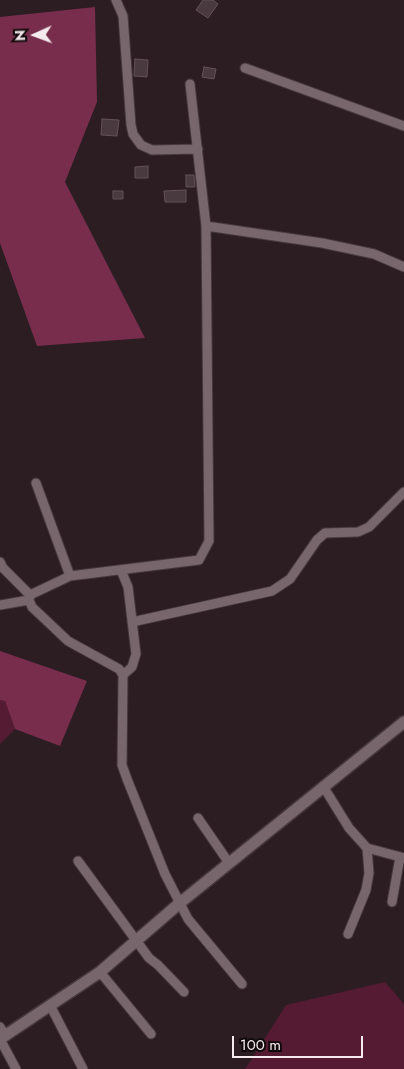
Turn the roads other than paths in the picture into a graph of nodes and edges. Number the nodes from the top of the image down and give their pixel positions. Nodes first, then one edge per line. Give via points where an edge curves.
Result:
1 (116, 0) edge
2 (245, 68) dead end
3 (190, 84) dead end
4 (404, 126) edge
5 (198, 149) junction
6 (206, 226) junction
7 (404, 267) edge
8 (36, 483) dead end
9 (404, 492) edge
10 (0, 562) edge
11 (121, 570) junction
12 (70, 576) junction
13 (29, 597) junction
14 (0, 605) edge
15 (132, 622) junction
16 (124, 675) junction
17 (404, 722) edge
18 (323, 786) junction
19 (198, 818) dead end
20 (367, 848) junction
21 (402, 857) edge
22 (78, 861) dead end
23 (229, 863) junction
24 (181, 902) junction
25 (392, 902) dead end
26 (348, 934) dead end
27 (136, 939) junction
28 (100, 972) junction
29 (242, 984) dead end
30 (184, 992) dead end
31 (51, 1007) junction
32 (151, 1034) dead end
33 (2, 1035) edge
34 (16, 1069) edge
35 (83, 1069) edge

1 - 5 street via 123,16 133,134 141,145 152,150
2 - 4 street
3 - 5 street
5 - 6 street
6 - 7 street via 322,243 374,254
6 - 11 street via 209,541 199,560
8 - 12 street
9 - 15 street via 369,527 358,532 325,534 317,540 290,578 272,591
10 - 13 street
11 - 12 street
11 - 15 street via 128,587
12 - 13 street
13 - 14 street
13 - 16 street via 32,607 68,641 119,669
15 - 16 street via 136,654 132,667
16 - 24 street via 122,765 165,874
17 - 18 street
18 - 20 street via 349,828
18 - 23 street
19 - 23 street
20 - 21 street
20 - 26 street via 369,872 366,890
21 - 25 street
22 - 27 street
23 - 24 street
24 - 27 street
24 - 29 street via 197,933
27 - 28 street
27 - 30 street via 149,958
28 - 31 street
28 - 32 street
31 - 33 street
31 - 35 street
33 - 34 street

